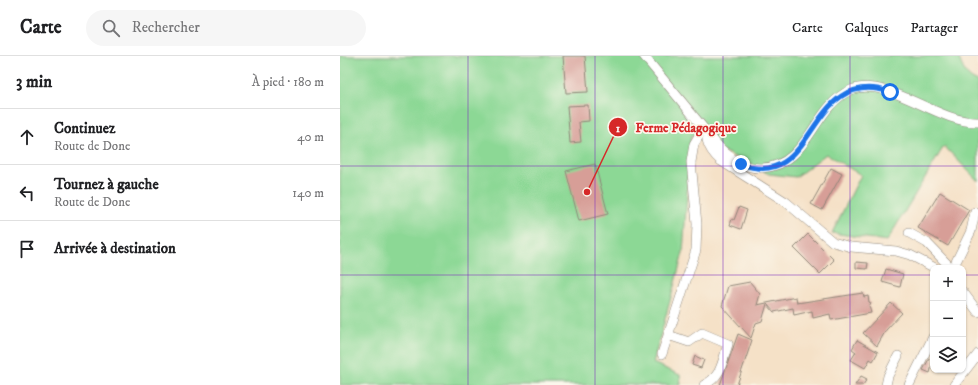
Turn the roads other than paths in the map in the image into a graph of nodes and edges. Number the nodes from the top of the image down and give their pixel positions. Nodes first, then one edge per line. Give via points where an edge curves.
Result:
1 (644, 56) edge
2 (978, 122) edge
3 (704, 129) junction
4 (709, 137) junction
5 (975, 212) dead end
6 (909, 233) dead end
7 (930, 265) edge
8 (949, 265) edge
9 (954, 265) edge
10 (966, 296) edge
11 (978, 312) edge
12 (668, 335) junction
13 (930, 343) edge
14 (662, 354) dead end
15 (978, 354) edge
16 (898, 356) dead end
17 (704, 385) edge
18 (886, 385) edge
19 (909, 385) edge
20 (954, 385) edge

1 - 3 street
2 - 4 street via 955,119 890,92 865,87 844,94 829,105 799,150 776,166 754,168 741,164 726,155
3 - 4 street
3 - 12 street via 694,144 691,162 697,224 696,250
4 - 7 street via 708,144 721,161 786,202 833,242 852,247 896,251
5 - 9 street via 971,231
6 - 8 street via 926,243
10 - 11 street
12 - 14 street
12 - 17 street via 688,342 702,333 728,344 718,374 714,380
13 - 19 street
15 - 20 street
16 - 18 street

